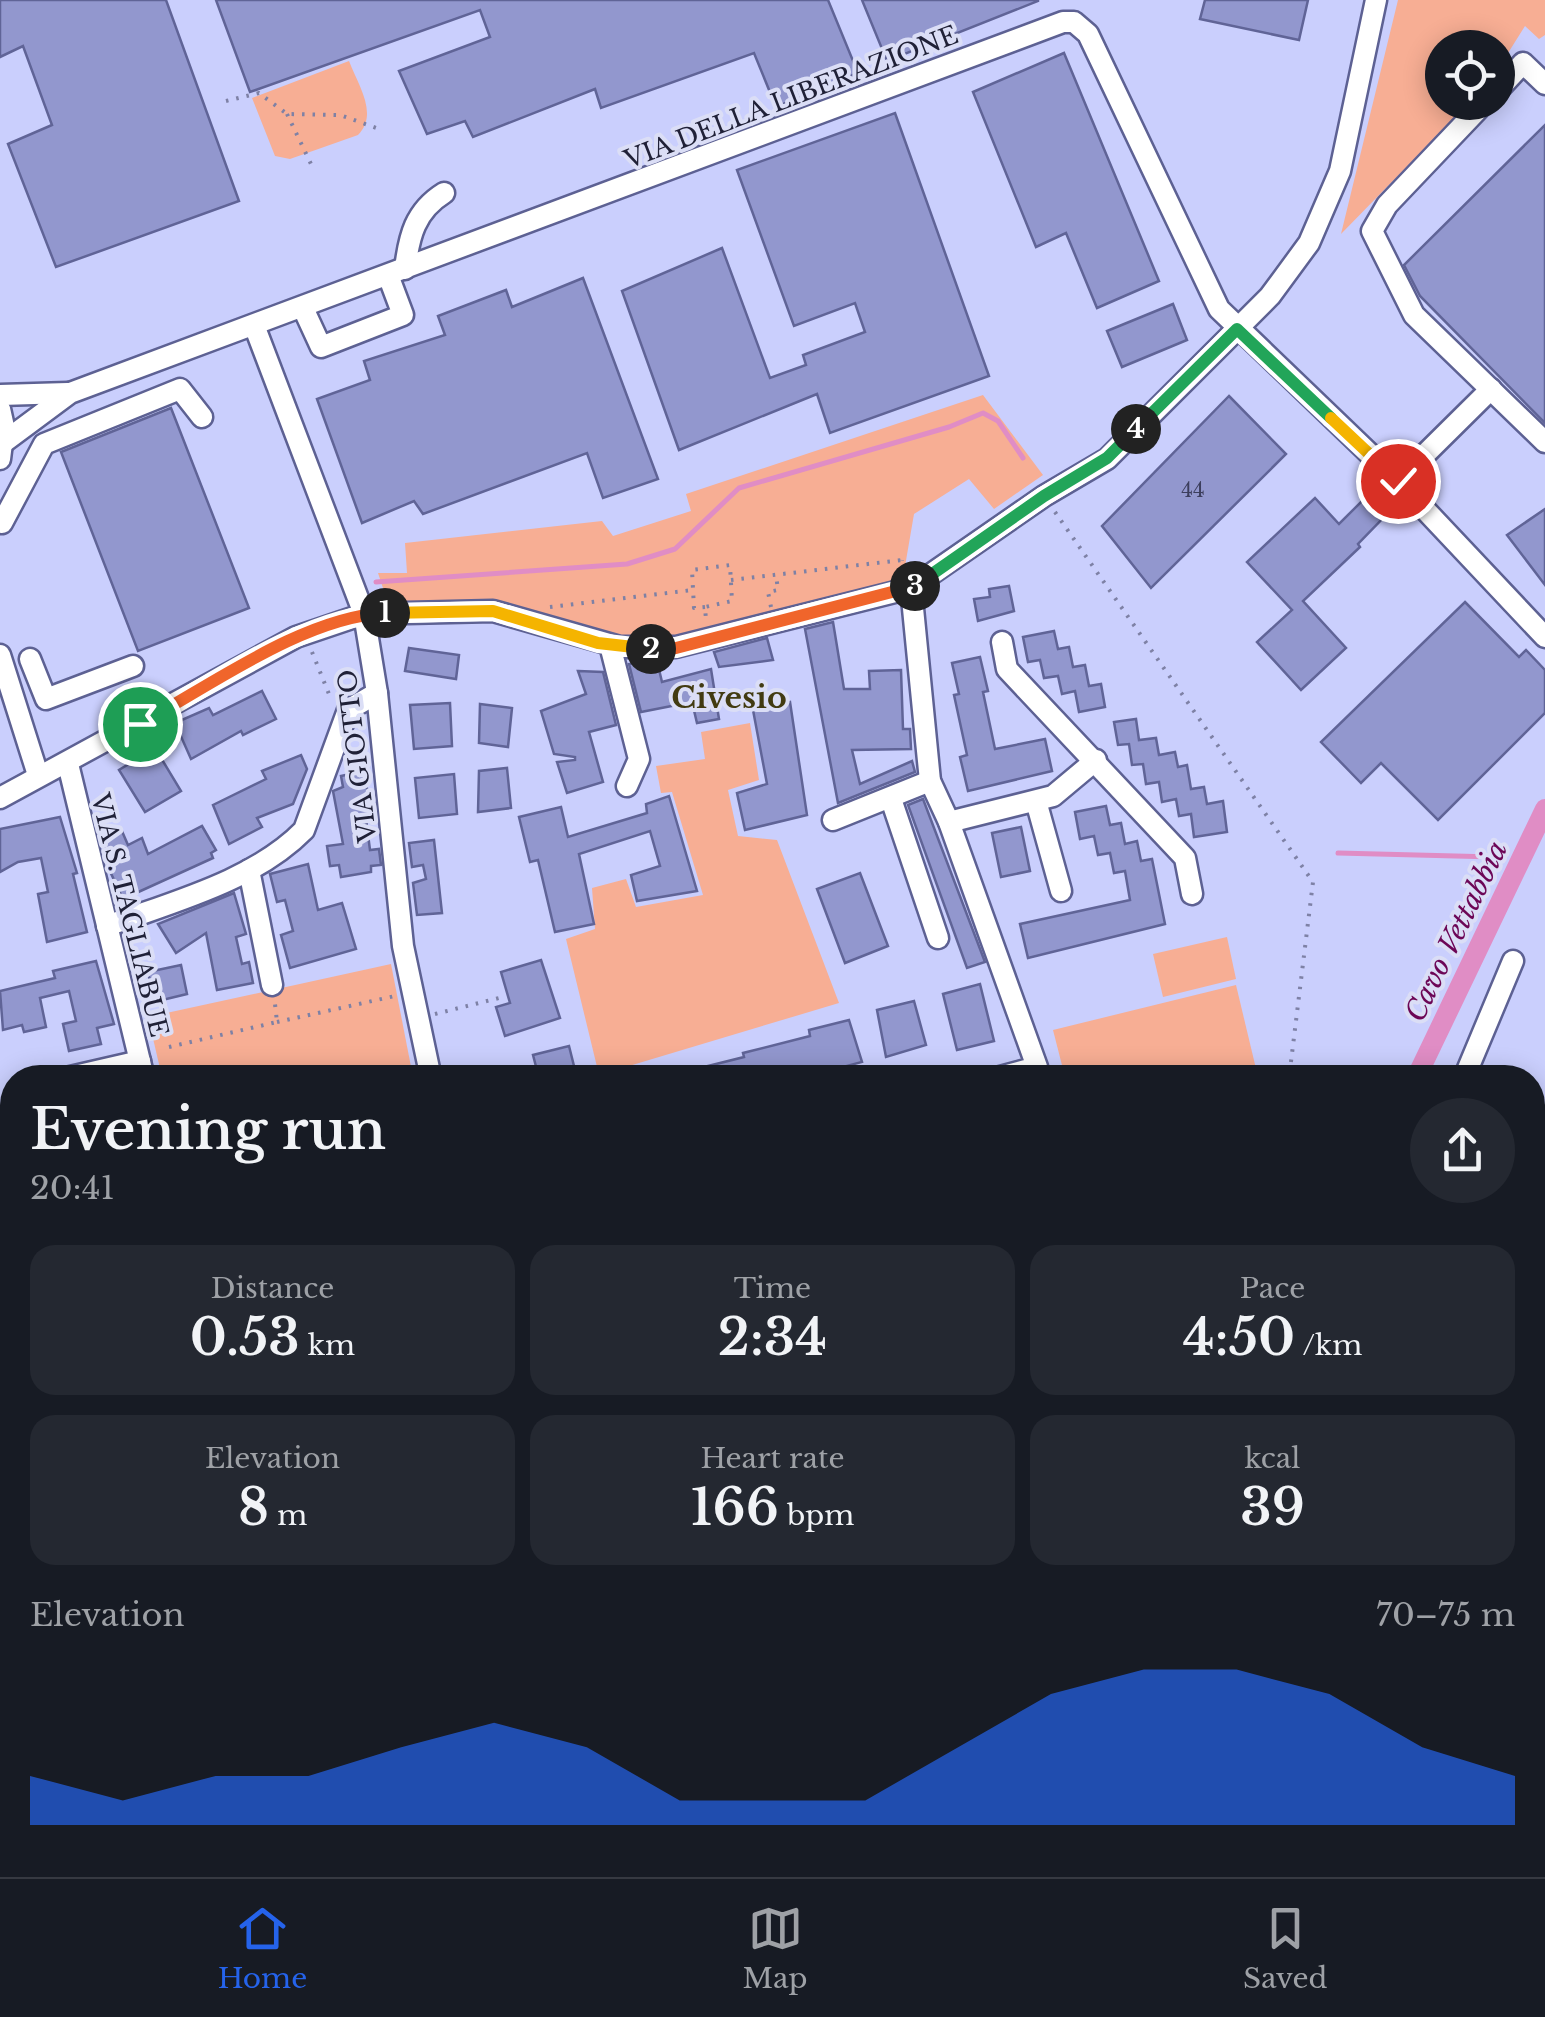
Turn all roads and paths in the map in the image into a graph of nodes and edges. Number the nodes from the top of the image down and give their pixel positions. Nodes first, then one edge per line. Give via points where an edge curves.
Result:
1 (1376, 0) edge
2 (1515, 72) edge
3 (1545, 84) edge
4 (226, 100) dead end
5 (287, 114) junction
6 (1469, 120) edge
7 (382, 130) dead end
8 (311, 164) dead end
9 (444, 193) dead end
10 (397, 272) junction
11 (302, 308) junction
12 (254, 326) junction
13 (1237, 329) junction
14 (1491, 390) junction
15 (70, 393) junction
16 (0, 395) edge
17 (0, 409) edge
18 (202, 416) dead end
19 (1545, 442) edge
20 (2, 451) edge
21 (1398, 481) junction
22 (1044, 496) junction
23 (2, 523) edge
24 (902, 560) junction
25 (776, 575) junction
26 (908, 578) junction
27 (731, 580) junction
28 (693, 590) junction
29 (705, 607) junction
30 (537, 609) dead end
31 (782, 610) dead end
32 (364, 614) junction
33 (305, 634) junction
34 (1545, 637) edge
35 (708, 640) junction
36 (1002, 642) dead end
37 (610, 645) junction
38 (0, 655) edge
39 (30, 659) dead end
40 (134, 666) dead end
41 (378, 693) junction
42 (342, 726) junction
43 (1096, 760) junction
44 (68, 764) junction
45 (38, 775) junction
46 (930, 781) junction
47 (627, 786) dead end
48 (0, 798) edge
49 (891, 799) junction
50 (1036, 801) junction
51 (833, 820) dead end
52 (949, 822) junction
53 (249, 870) junction
54 (1061, 890) dead end
55 (1192, 894) dead end
56 (107, 926) junction
57 (938, 938) dead end
58 (1513, 961) dead end
59 (272, 985) joint
60 (412, 993) junction
61 (503, 997) dead end
62 (417, 1020) junction
63 (278, 1022) junction
64 (169, 1047) dead end
65 (141, 1065) edge
66 (428, 1065) edge
67 (1036, 1065) edge
68 (1291, 1065) edge
69 (1469, 1065) edge

1 - 13 street via 1326,209 1270,296
2 - 3 street via 1523,63
4 - 5 path via 260,93
5 - 7 path via 340,114
5 - 8 path
6 - 14 street via 1387,206 1372,231 1414,315
9 - 10 street via 425,205
10 - 11 street, VIA DELLA LIBERAZIONE
10 - 11 street via 403,315 321,347
10 - 13 street, VIA DELLA LIBERAZIONE via 1074,22 1088,34 1219,309
11 - 12 street, VIA DELLA LIBERAZIONE
12 - 15 street, VIA DELLA LIBERAZIONE
12 - 32 street, VIA GIOTTO
13 - 21 street, VIA DELLA LIBERAZIONE
13 - 22 street via 1107,458
14 - 19 street
14 - 21 street
15 - 16 street, VIA DELLA LIBERAZIONE
15 - 20 street, VIA DELLA LIBERAZIONE
17 - 20 street
18 - 23 street via 180,389 44,444
21 - 34 street, VIA DELLA LIBERAZIONE
22 - 26 street
22 - 68 path via 1312,882
24 - 25 path
24 - 26 path
24 - 26 path
25 - 27 path
25 - 31 path via 778,590 768,592 772,611
26 - 35 street
26 - 46 street
27 - 28 path via 730,565 692,570
27 - 29 path via 732,601
28 - 29 path via 694,608
28 - 30 path
29 - 35 path
32 - 33 street
32 - 37 street via 493,611
32 - 41 street, VIA GIOTTO
33 - 42 path
33 - 44 street
35 - 37 street via 652,649
36 - 43 street via 1007,668
37 - 47 street via 639,759
38 - 45 street
39 - 40 street via 46,699
41 - 42 street via 348,710
41 - 60 street, VIA GIOTTO
42 - 53 street via 304,830
43 - 50 street via 1066,788
43 - 55 street via 1185,858
44 - 45 street
44 - 56 street, VIA S. TAGLIABUE
45 - 48 street
46 - 49 street
46 - 52 street
49 - 51 street
49 - 57 street
50 - 52 street
50 - 54 street
52 - 67 street
53 - 56 street
53 - 59 street
56 - 65 street, VIA S. TAGLIABUE
58 - 69 street
59 - 63 path
60 - 62 street, VIA GIOTTO
60 - 63 path
61 - 62 path
62 - 66 street, VIA GIOTTO
63 - 64 path

